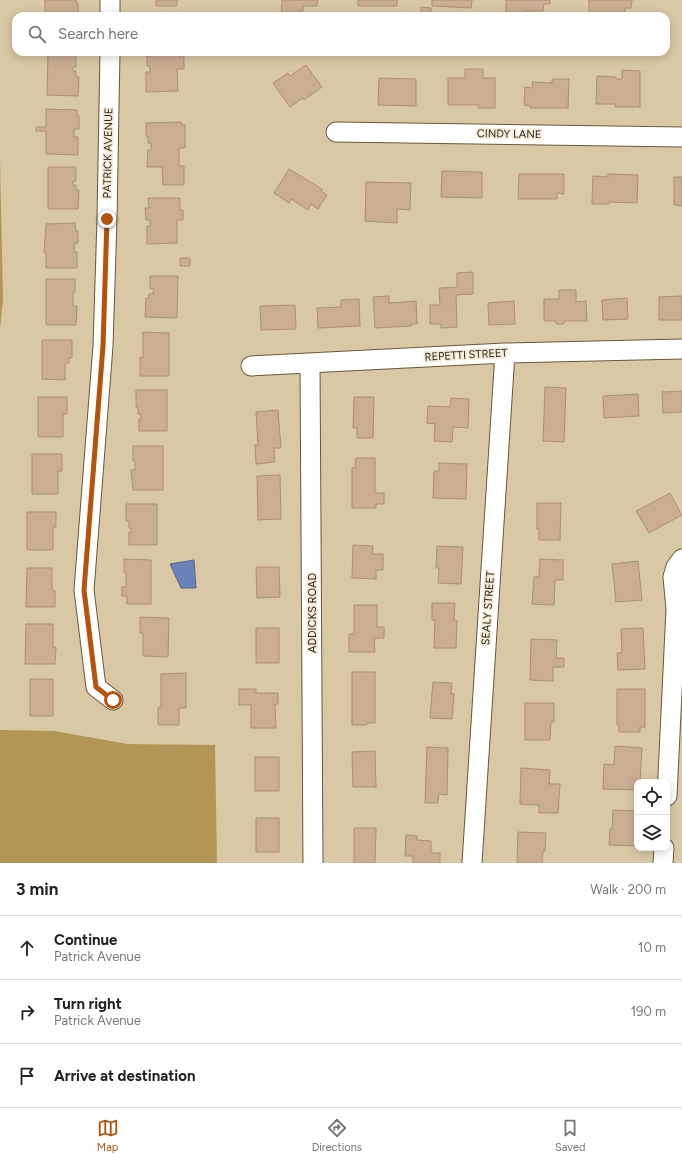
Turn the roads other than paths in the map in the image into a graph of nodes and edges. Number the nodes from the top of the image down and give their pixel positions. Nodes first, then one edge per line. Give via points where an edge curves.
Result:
1 (110, 0) edge
2 (110, 12) edge
3 (110, 56) edge
4 (336, 132) dead end
5 (682, 137) edge
6 (682, 349) edge
7 (505, 353) junction
8 (310, 363) junction
9 (251, 366) dead end
10 (682, 559) edge
11 (113, 700) dead end
12 (668, 779) edge
13 (664, 851) edge
14 (313, 863) edge
15 (472, 863) edge
16 (663, 863) edge

1 - 2 street
3 - 11 street, PATRICK AVENUE via 103,346 84,590 96,687
4 - 5 street, CINDY LANE
6 - 7 street, REPETTI STREET
7 - 8 street, REPETTI STREET
7 - 15 street, SEALY STREET
8 - 9 street, REPETTI STREET
8 - 14 street, ADDICKS ROAD
10 - 12 street via 673,577 676,609
13 - 16 street

